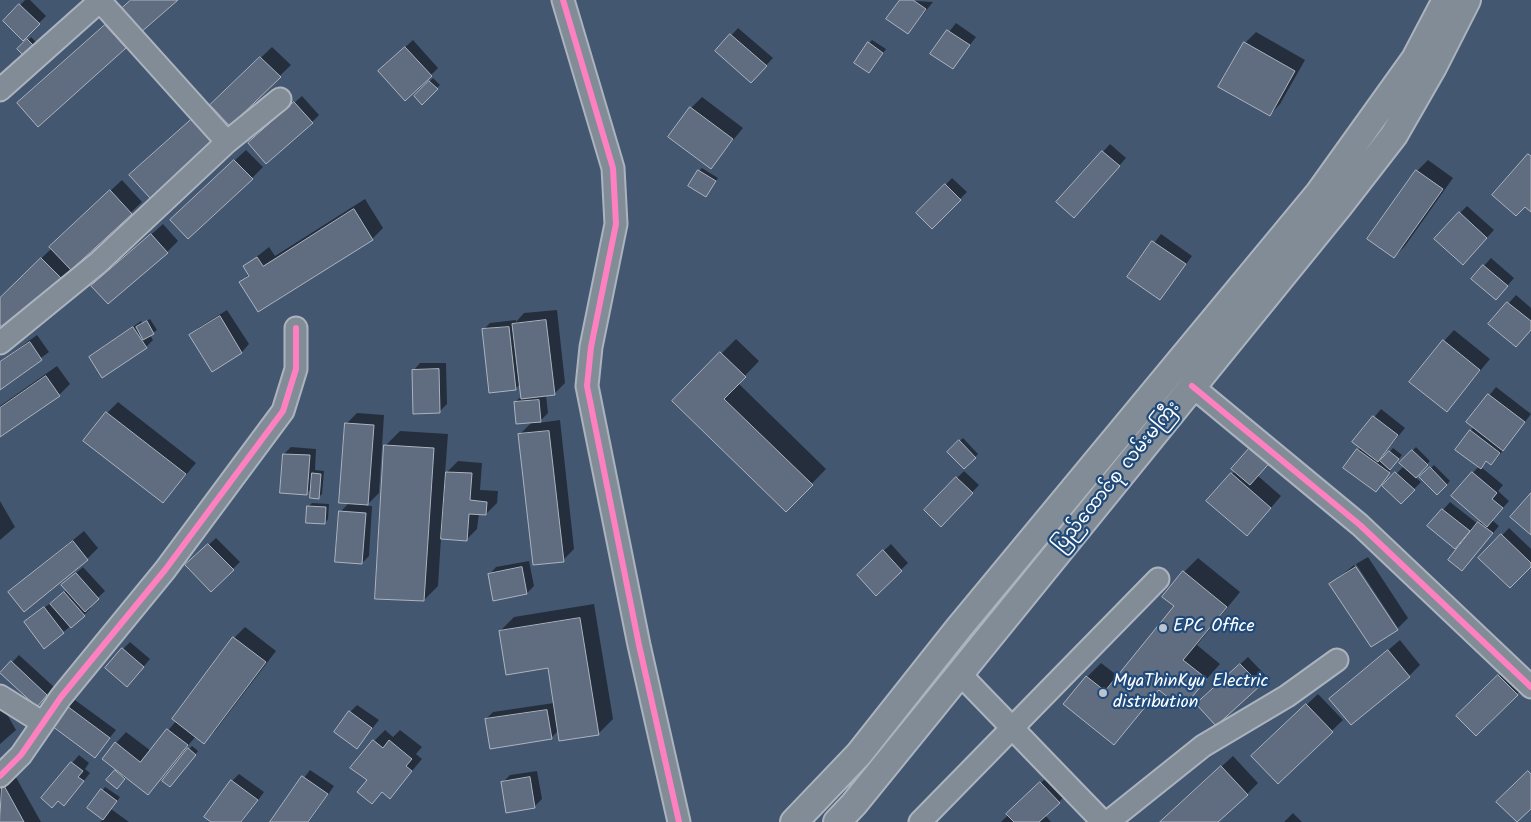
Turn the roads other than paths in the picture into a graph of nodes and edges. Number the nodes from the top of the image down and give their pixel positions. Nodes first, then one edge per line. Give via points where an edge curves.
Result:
1 (101, 0) edge
2 (563, 0) edge
3 (1446, 0) edge
4 (1466, 0) edge
5 (0, 90) edge
6 (280, 98) dead end
7 (227, 142) junction
8 (296, 328) dead end
9 (0, 343) edge
10 (1192, 386) junction
11 (1158, 579) dead end
12 (1337, 660) dead end
13 (960, 674) junction
14 (1531, 687) edge
15 (0, 696) edge
16 (43, 723) junction
17 (1013, 728) junction
18 (0, 776) edge
19 (1101, 821) edge
20 (679, 822) edge
21 (794, 822) edge
22 (837, 822) edge
23 (920, 822) edge

1 - 5 street
1 - 7 street
2 - 20 street via 613,168 616,224 591,346 588,386 639,646
3 - 21 main road via 1415,59 1319,193 958,629 859,754
4 - 10 main road, ပြည်ထောင်စု လမ်းမကြီး via 1394,135
6 - 7 street
7 - 9 street via 98,263
8 - 16 street via 296,369 284,411 165,570
10 - 13 main road, ပြည်ထောင်စု လမ်းမကြီး
10 - 14 street via 1360,525
11 - 17 street
12 - 19 street via 1287,696 1203,746
13 - 17 street
13 - 22 main road, ပြည်ထောင်စု လမ်းမကြီး
15 - 16 street
16 - 18 street via 21,755
17 - 19 street
17 - 23 street

